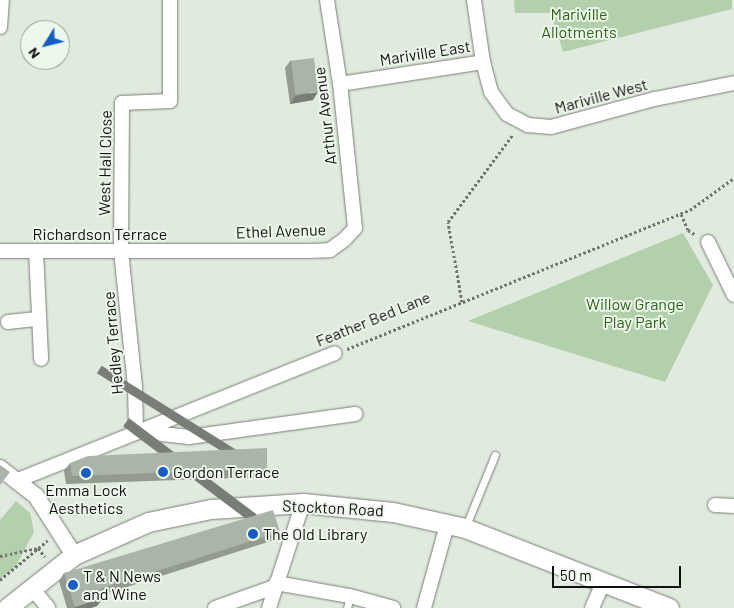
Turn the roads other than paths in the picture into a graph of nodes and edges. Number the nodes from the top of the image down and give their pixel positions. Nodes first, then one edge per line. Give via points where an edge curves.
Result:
1 (2, 0) edge
2 (170, 0) edge
3 (327, 0) edge
4 (474, 0) edge
5 (0, 28) edge
6 (483, 62) junction
7 (734, 83) edge
8 (340, 84) junction
9 (355, 228) joint
10 (708, 242) road end
11 (0, 251) edge
12 (36, 251) junction
13 (200, 251) joint
14 (121, 252) junction
15 (734, 295) edge
16 (38, 319) junction
17 (8, 322) dead end
18 (335, 353) road end
19 (41, 359) dead end
20 (355, 414) dead end
21 (138, 431) junction
22 (495, 455) dead end
23 (0, 468) edge
24 (18, 480) junction
25 (303, 503) junction
26 (715, 505) dead end
27 (734, 506) edge
28 (456, 526) junction
29 (74, 555) junction
30 (603, 582) junction
31 (275, 585) junction
32 (32, 588) junction
33 (349, 602) edge
34 (7, 608) edge
35 (48, 608) edge
36 (215, 608) edge
37 (269, 608) edge
38 (393, 608) edge
39 (424, 608) edge
40 (592, 608) edge
41 (669, 608) edge

1 - 5 street
2 - 14 street, West Hall Close via 170,101 122,103
3 - 8 street, Arthur Avenue
4 - 6 street, Mariville East
6 - 7 street, Mariville West via 491,92 508,114 522,122 551,127
6 - 8 street, Mariville East
8 - 9 street, Arthur Avenue
9 - 13 street, Ethel Avenue via 330,250
10 - 15 street
11 - 12 street, Richardson Terrace
12 - 14 street, Richardson Terrace
12 - 16 street
13 - 14 street, Richardson Terrace
14 - 21 street, Hedley Terrace
16 - 17 street
16 - 19 street
18 - 21 street, Feather Bed Lane
20 - 21 street via 189,437
21 - 24 street, Feather Bed Lane
22 - 28 lane
23 - 24 street
24 - 29 street via 36,496
25 - 28 main road, Stockton Road via 393,512
25 - 29 main road, Stockton Road via 211,509 148,522
25 - 31 street
26 - 27 street
28 - 30 main road, Stockton Road
28 - 39 street
29 - 32 main road, Stockton Road
30 - 40 street
30 - 41 main road, Stockton Road
31 - 33 street
31 - 36 street
31 - 37 street
32 - 34 main road, Stockton Road
32 - 35 street
33 - 38 street

